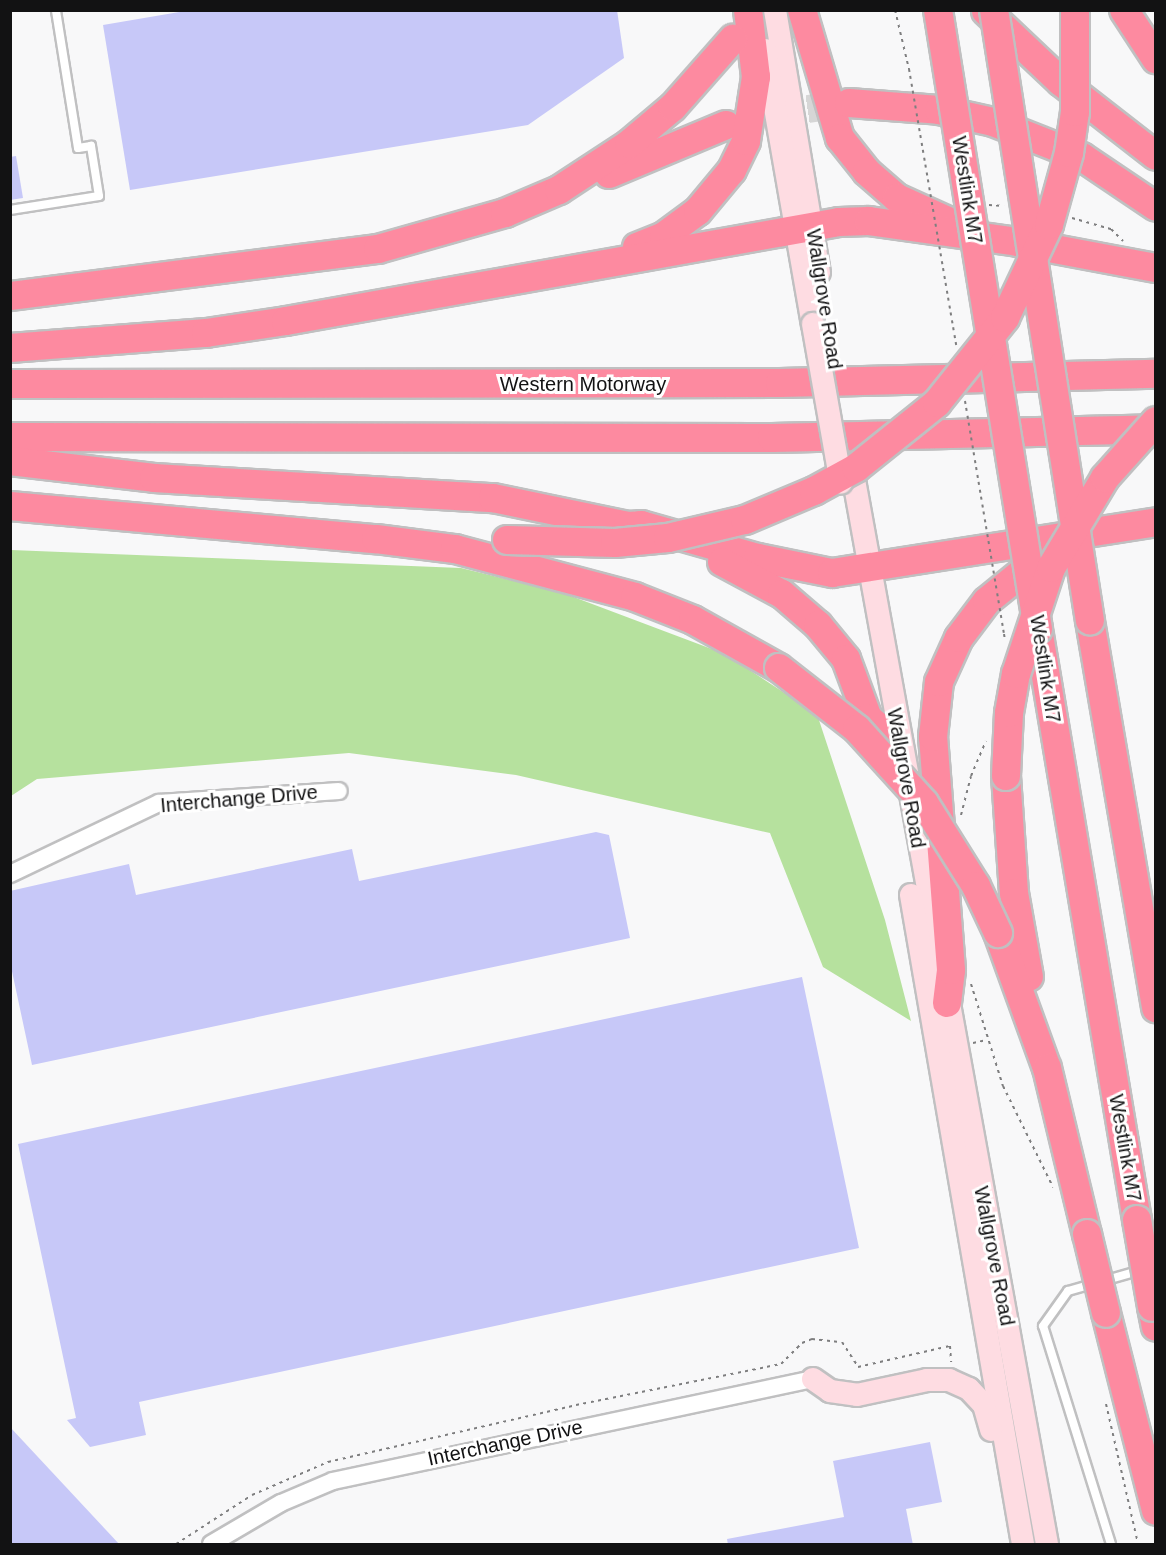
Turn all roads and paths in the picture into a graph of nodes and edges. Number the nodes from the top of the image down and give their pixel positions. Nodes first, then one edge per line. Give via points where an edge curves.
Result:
1 (56, 10) edge
2 (748, 10) edge
3 (758, 10) edge
4 (775, 10) edge
5 (802, 10) edge
6 (895, 10) edge
7 (938, 10) edge
8 (986, 10) edge
9 (994, 10) edge
10 (1076, 10) edge
11 (1124, 10) edge
12 (733, 39) dead end
13 (1155, 59) edge
14 (909, 69) dead end
15 (849, 103) tunnel mouth
16 (726, 125) dead end
17 (1155, 156) edge
18 (1155, 207) edge
19 (10, 210) edge
20 (804, 228) junction
21 (1012, 241) junction
22 (408, 243) junction
23 (621, 261) junction
24 (1155, 268) edge
25 (10, 296) edge
26 (10, 348) edge
27 (1155, 374) edge
28 (10, 384) edge
29 (1155, 421) edge
30 (1155, 429) edge
31 (10, 437) edge
32 (10, 461) edge
33 (10, 493) edge
34 (10, 506) edge
35 (1155, 522) edge
36 (628, 526) junction
37 (1093, 532) junction
38 (864, 570) junction
39 (883, 731) junction
40 (339, 791) dead end
41 (10, 874) edge
42 (947, 1003) junction
43 (1155, 1008) edge
44 (1047, 1068) junction
45 (1155, 1268) edge
46 (1154, 1317) edge
47 (952, 1367) dead end
48 (813, 1379) joint
49 (1155, 1511) edge
50 (176, 1545) edge
51 (211, 1545) edge
52 (1023, 1545) edge
53 (1047, 1545) edge
54 (1111, 1545) edge

1 - 19 lane via 78,148 91,146 99,196
2 - 23 highway via 756,77 754,103 746,141 732,170 686,221 664,236 633,248
3 - 20 main road, Wallgrove Road
4 - 20 main road, Wallgrove Road
5 - 21 highway via 840,138 867,172 897,198 947,222
6 - 14 path
7 - 46 highway, Westlink M7, bridge
8 - 17 highway via 1060,82
9 - 43 highway, bridge
10 - 33 highway, bridge via 1075,112 1069,153 1049,225 1005,318 938,403 856,468 804,496 745,520 643,541 586,544
11 - 13 highway
12 - 22 highway via 673,107 559,190 505,213
15 - 18 highway via 939,110 993,122 1082,157
16 - 22 highway via 657,151 493,226 419,246
20 - 21 highway via 869,221
20 - 23 highway
20 - 38 main road, Wallgrove Road, bridge
21 - 24 highway
22 - 25 highway
23 - 26 highway via 263,325
27 - 28 highway, Western Motorway via 769,384
29 - 44 highway, bridge via 1105,478 1051,568 1016,674 1009,713 1006,776 1014,894
30 - 31 highway via 760,438
32 - 36 highway via 154,478 469,495
34 - 44 highway, bridge via 376,538 475,553 634,597 693,620 779,668 857,729 917,795 952,844 998,933
35 - 37 highway
36 - 38 highway via 641,525 818,572
36 - 39 highway via 636,533 742,570 798,605 846,659 868,718
37 - 38 highway
37 - 42 highway via 1074,547 1025,570 998,590 959,638 939,682 933,737 951,970
38 - 39 main road, Wallgrove Road
38 - 42 main road, Wallgrove Road
39 - 52 main road, Wallgrove Road
40 - 41 street, Interchange Drive via 159,804
42 - 53 main road, Wallgrove Road
44 - 49 highway, bridge
45 - 54 lane via 1123,1273 1068,1291 1043,1326
47 - 50 path via 950,1346 858,1367 842,1342 813,1339 802,1343 781,1364 576,1404 328,1462 252,1495
48 - 51 street, Interchange Drive via 344,1478 281,1503
48 - 52 main road via 843,1395 938,1378 969,1389 984,1405

